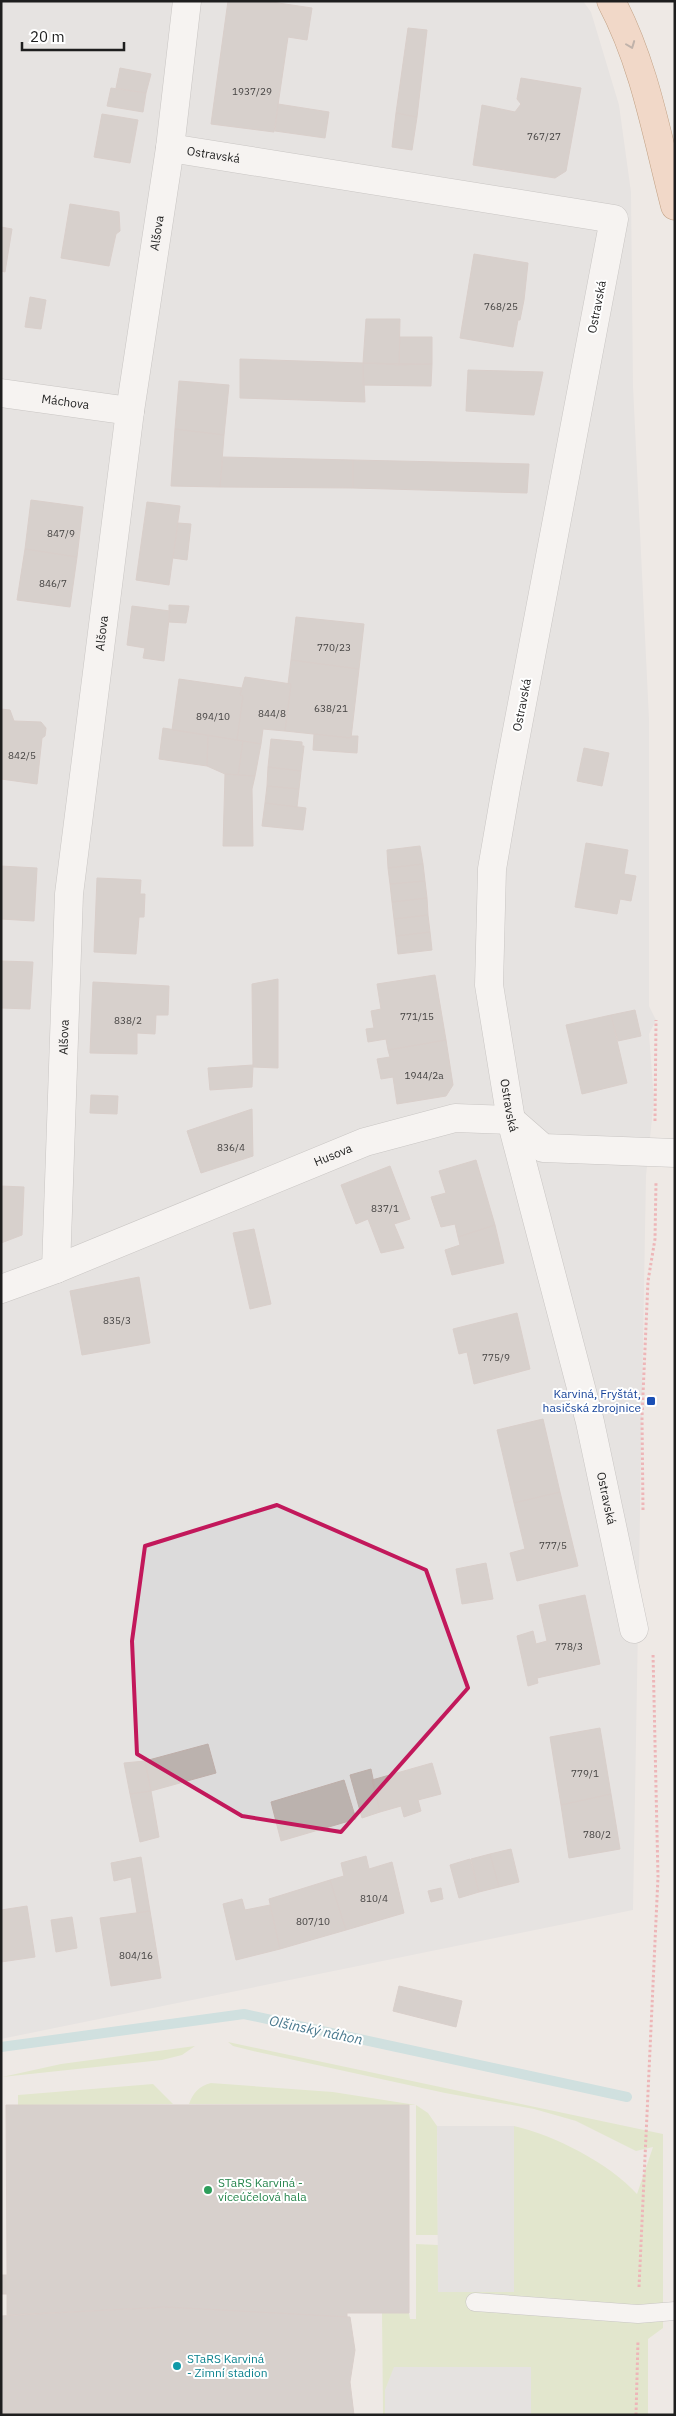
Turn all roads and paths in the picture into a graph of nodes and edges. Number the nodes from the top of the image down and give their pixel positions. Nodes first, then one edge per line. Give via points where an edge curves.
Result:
1 (187, 1) edge
2 (611, 1) edge
3 (170, 148) junction
4 (675, 206) edge
5 (1, 393) edge
6 (130, 411) junction
7 (656, 1020) dead end
8 (511, 1120) junction
9 (665, 1154) edge
10 (56, 1269) junction
11 (1, 1289) edge
12 (643, 1512) dead end
13 (634, 1629) dead end
14 (653, 1652) dead end
15 (475, 2302) dead end
16 (675, 2311) edge
17 (638, 2314) junction
18 (636, 2415) edge

1 - 3 street, Alšova
2 -> 4 main road via 639,68
3 - 6 street, Alšova
3 - 8 street, Ostravská via 614,220 492,870 489,985
5 - 6 street, Máchova
6 - 10 street, Alšova via 69,894
7 - 9 path
8 - 9 street via 543,1148
8 - 10 street, Husova via 455,1118 365,1142
8 - 13 street, Ostravská via 590,1422
9 - 12 path via 648,1281 642,1417
10 - 11 street, Husova
14 - 17 path via 658,1877
15 - 17 lane
16 - 17 lane
17 - 18 path

